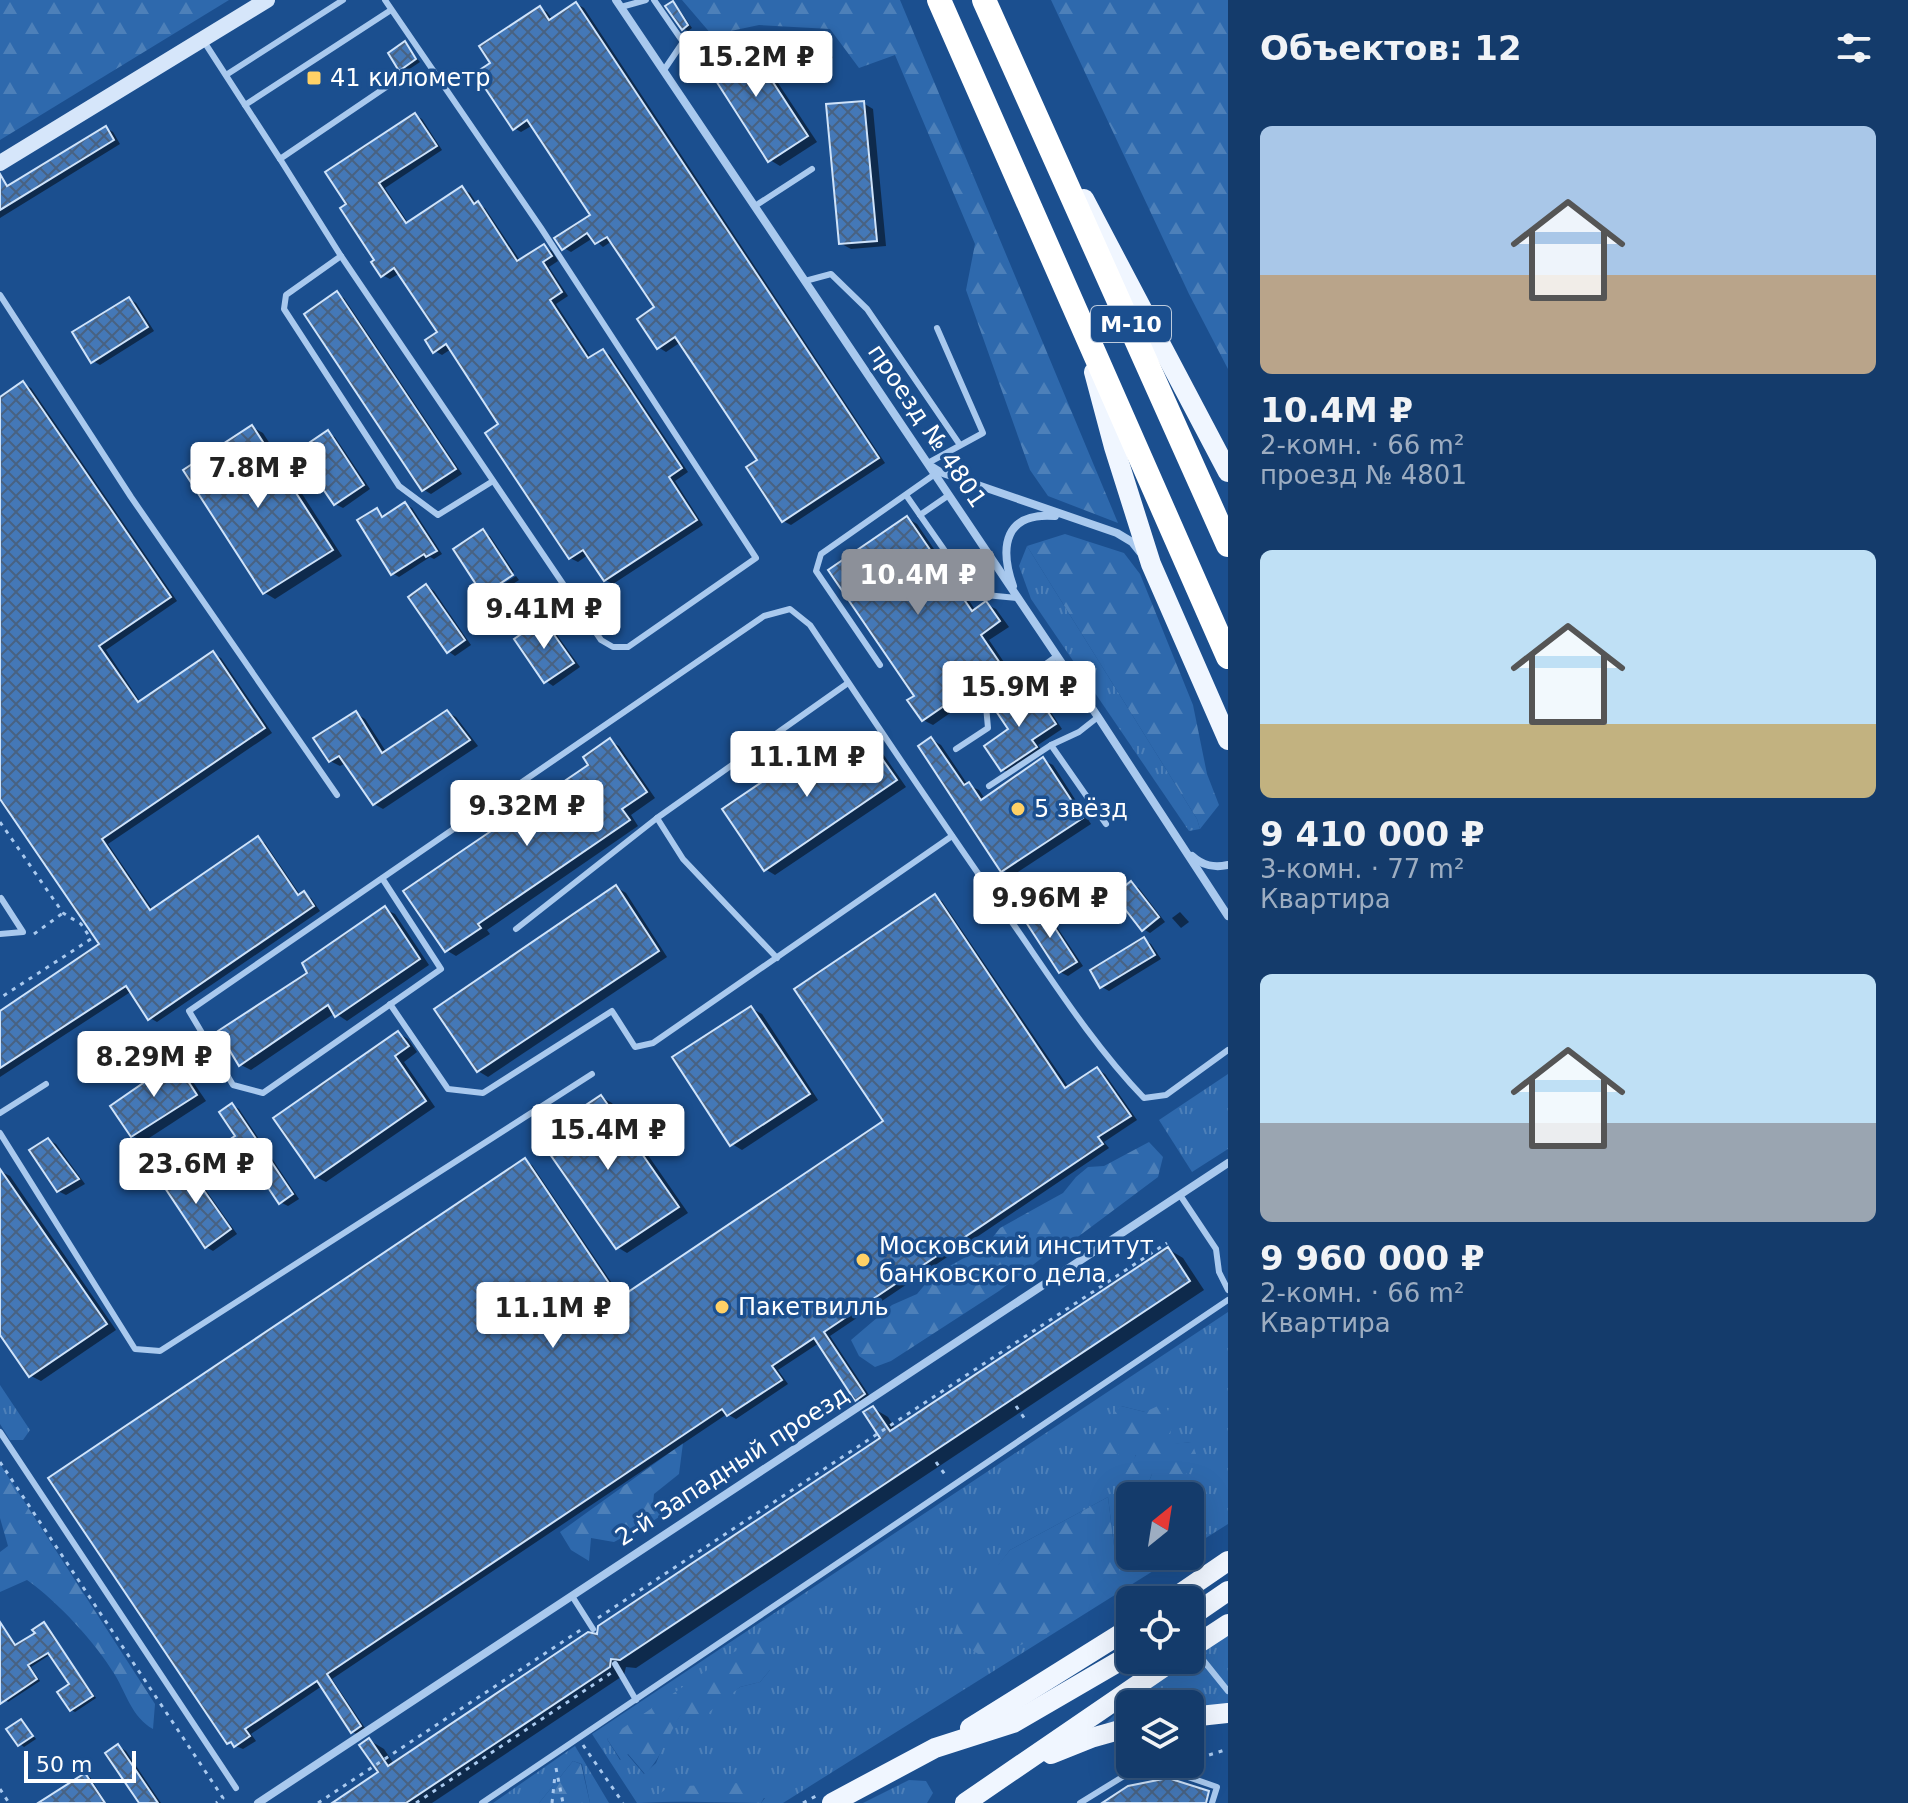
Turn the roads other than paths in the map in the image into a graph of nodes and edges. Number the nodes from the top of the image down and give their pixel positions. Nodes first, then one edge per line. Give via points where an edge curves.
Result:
1 (267, 0) edge
2 (343, 0) edge
3 (385, 0) edge
4 (646, 0) edge
5 (654, 0) edge
6 (939, 0) edge
7 (984, 0) edge
8 (619, 3) edge
9 (391, 10) junction
10 (202, 39) junction
11 (664, 70) junction
12 (226, 75) junction
13 (395, 81) dead end
14 (1032, 103) junction
15 (245, 105) junction
16 (280, 159) junction
17 (0, 163) edge
18 (812, 169) dead end
19 (755, 206) junction
20 (341, 256) junction
21 (805, 281) junction
22 (0, 295) edge
23 (1081, 325) junction
24 (937, 328) dead end
25 (960, 445) junction
26 (928, 463) junction
27 (1228, 472) edge
28 (935, 474) junction
29 (493, 481) junction
30 (906, 495) junction
31 (949, 495) junction
32 (920, 515) junction
33 (1067, 517) junction
34 (1228, 545) edge
35 (1151, 564) junction
36 (1017, 598) junction
37 (1057, 656) junction
38 (1228, 657) edge
39 (880, 665) dead end
40 (848, 683) junction
41 (1098, 717) junction
42 (1228, 740) edge
43 (1051, 745) junction
44 (956, 749) dead end
45 (989, 786) dead end
46 (337, 795) dead end
47 (657, 818) junction
48 (1106, 824) dead end
49 (952, 836) junction
50 (1182, 846) junction
51 (1228, 865) edge
52 (382, 878) junction
53 (1, 898) edge
54 (1228, 916) edge
55 (516, 929) dead end
56 (0, 934) edge
57 (777, 958) junction
58 (390, 1004) junction
59 (1228, 1050) edge
60 (592, 1074) dead end
61 (46, 1084) dead end
62 (0, 1113) edge
63 (0, 1133) edge
64 (1228, 1163) edge
65 (1180, 1195) junction
66 (1228, 1290) edge
67 (1228, 1300) edge
68 (0, 1432) edge
69 (1228, 1561) edge
70 (1191, 1586) edge
71 (1228, 1591) edge
72 (572, 1596) junction
73 (1204, 1607) edge
74 (1228, 1624) edge
75 (592, 1626) road end
76 (1116, 1637) edge
77 (1204, 1640) edge
78 (1116, 1663) edge
79 (1204, 1663) edge
80 (616, 1666) road end
81 (1154, 1674) edge
82 (1228, 1691) edge
83 (636, 1700) junction
84 (1228, 1713) edge
85 (1204, 1716) edge
86 (1116, 1731) edge
87 (935, 1748) junction
88 (1011, 1773) junction
89 (236, 1788) dead end
90 (258, 1803) edge
91 (482, 1803) edge
92 (832, 1803) edge
93 (965, 1803) edge
94 (1080, 1803) edge
95 (1212, 1803) edge

1 - 10 street
2 - 12 lane
3 - 9 lane
4 - 8 lane
5 - 11 lane via 683,42
6 - 23 highway, М-10
7 - 14 highway, М-10
8 - 11 street, проезд № 4801
9 - 15 lane
9 - 29 lane via 756,558 628,647 613,647 601,640
10 - 12 lane
10 - 17 street
11 - 19 street, проезд № 4801
12 - 15 lane
13 - 16 lane
14 - 27 main road
14 - 34 highway, М-10
15 - 16 lane
16 - 20 lane
18 - 19 lane
19 - 21 street, проезд № 4801
20 - 29 lane
20 - 29 lane via 286,295 284,309 399,486 438,515
21 - 25 lane via 831,274 867,309
21 - 26 street, проезд № 4801
22 - 46 lane via 131,497
23 - 35 main road, М-10
23 - 38 highway, М-10
24 - 25 lane via 983,433
25 - 26 lane
26 - 28 street, проезд № 4801
26 - 33 street via 940,472
28 - 30 lane
28 - 31 street, проезд № 4801
30 - 32 lane
30 - 39 lane via 821,554 816,571
31 - 32 lane
31 - 36 street, проезд № 4801
32 - 36 lane via 975,594
33 - 35 street via 1117,533
33 - 36 street via 1040,515 1014,527 1007,539 1005,565
35 - 42 main road, М-10
36 - 37 street, проезд № 4801
37 - 41 street, проезд № 4801
37 - 44 lane via 986,706 988,728
40 - 47 lane
40 - 49 lane
40 - 52 lane via 810,625 790,609 764,616
41 - 43 lane
41 - 50 street, проезд № 4801
43 - 45 lane
43 - 48 lane
47 - 55 lane
47 - 57 lane via 683,859
49 - 57 lane
49 - 59 lane via 1088,1031 1144,1098 1166,1095
50 - 51 street via 1206,865
50 - 54 street, проезд № 4801
52 - 58 lane via 441,969
52 - 58 lane via 189,1011 233,1085 263,1093
53 - 56 lane via 23,932
57 - 58 lane via 653,1043 635,1047 612,1011 483,1093 448,1089
60 - 63 lane via 160,1351 135,1349
61 - 62 lane
64 - 65 street, 2-й Западный проезд
65 - 66 lane via 1216,1249
65 - 72 street, 2-й Западный проезд
67 - 83 lane
68 - 89 lane
69 - 70 main road
71 - 73 main road
72 - 75 lane
72 - 90 street, 2-й Западный проезд
74 - 77 main road
76 - 87 main road
78 - 87 main road via 1013,1723
79 - 82 lane
80 - 83 lane
81 - 88 main road
83 - 91 lane
84 - 85 main road
86 - 88 main road
87 - 92 main road
88 - 93 main road
94 - 95 lane via 1124,1776 1165,1769 1217,1787

